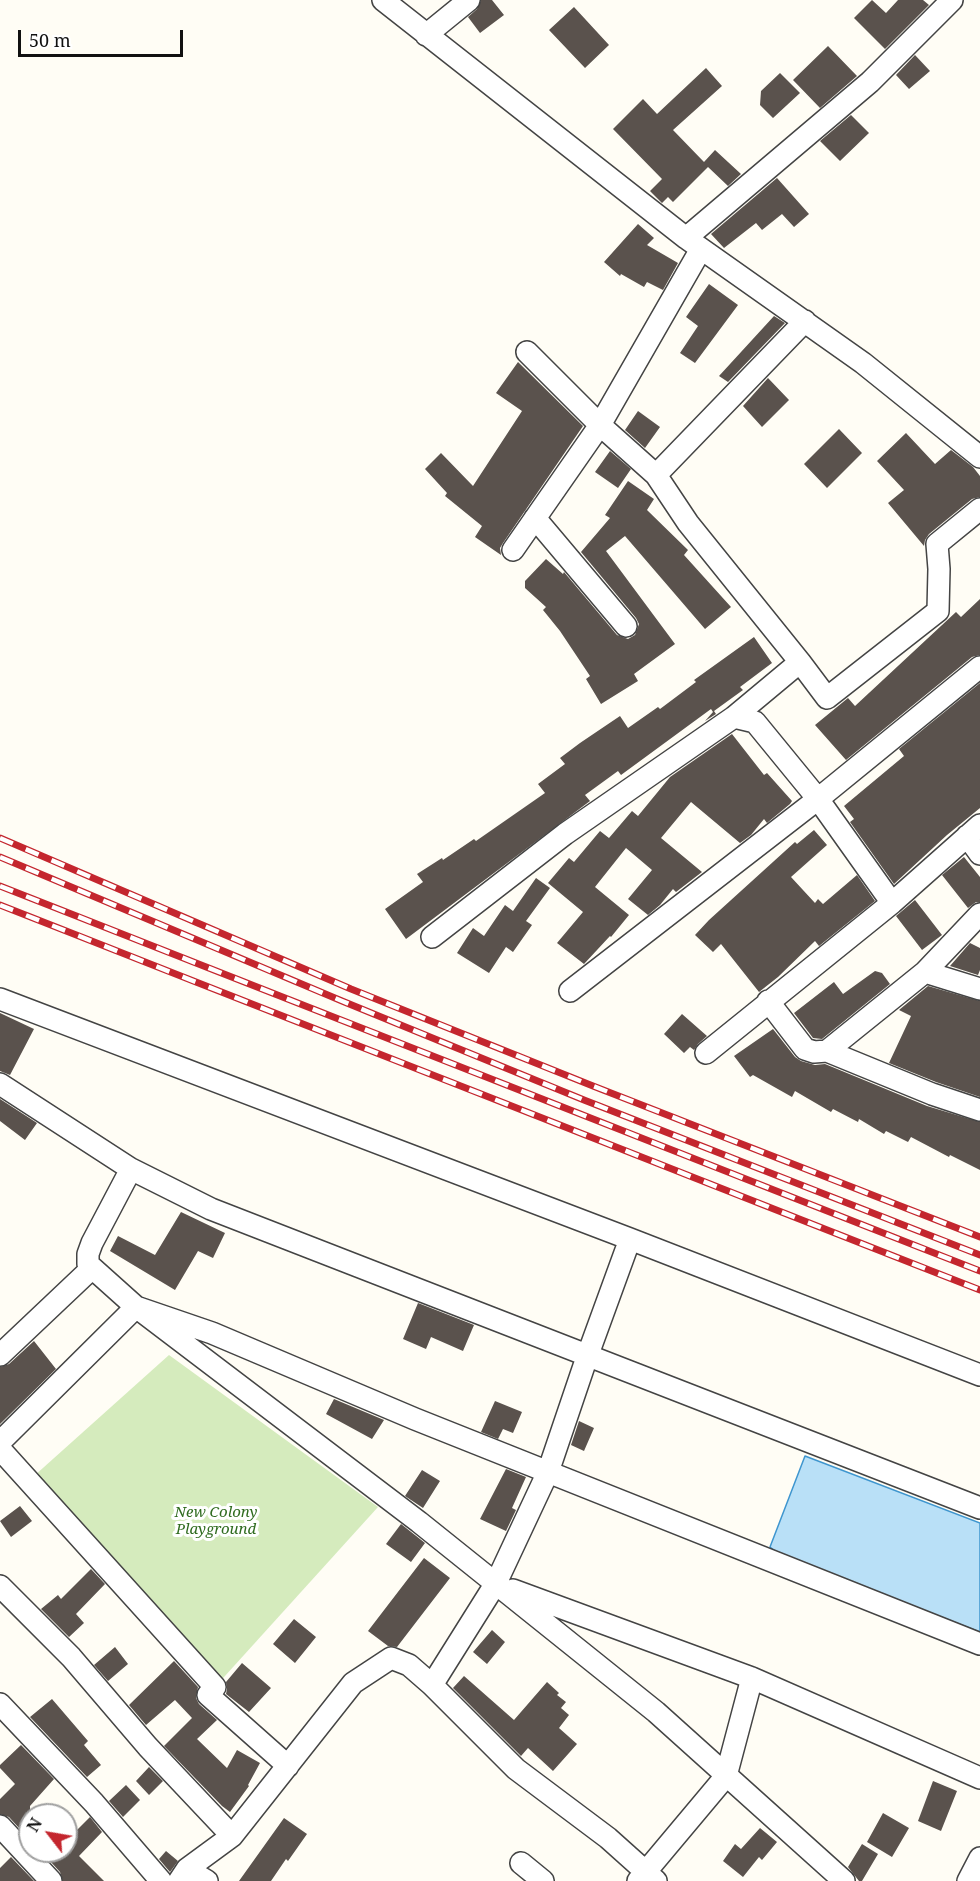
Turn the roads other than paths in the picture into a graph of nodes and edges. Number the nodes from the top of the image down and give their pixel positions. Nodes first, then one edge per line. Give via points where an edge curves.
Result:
1 (383, 0) edge
2 (469, 0) edge
3 (952, 0) edge
4 (426, 35) junction
5 (694, 243) junction
6 (805, 321) junction
7 (527, 352) dead end
8 (600, 425) junction
9 (980, 458) edge
10 (656, 475) junction
11 (980, 509) edge
12 (535, 518) junction
13 (513, 550) dead end
14 (626, 626) dead end
15 (800, 662) junction
16 (980, 667) edge
17 (734, 717) junction
18 (818, 799) junction
19 (973, 830) edge
20 (980, 854) edge
21 (892, 903) junction
22 (980, 914) edge
23 (432, 937) dead end
24 (925, 972) junction
25 (980, 988) edge
26 (570, 991) dead end
27 (768, 1001) junction
28 (0, 1003) edge
29 (827, 1051) junction
30 (706, 1053) dead end
31 (0, 1084) edge
32 (980, 1110) edge
33 (131, 1169) junction
34 (630, 1239) junction
35 (92, 1268) junction
36 (136, 1307) junction
37 (0, 1355) edge
38 (587, 1356) junction
39 (980, 1375) edge
40 (0, 1442) edge
41 (0, 1449) edge
42 (548, 1472) junction
43 (980, 1508) edge
44 (496, 1583) junction
45 (0, 1587) edge
46 (980, 1644) edge
47 (752, 1678) junction
48 (432, 1686) junction
49 (0, 1704) edge
50 (288, 1766) junction
51 (725, 1773) junction
52 (980, 1778) edge
53 (0, 1826) edge
54 (232, 1836) junction
55 (980, 1858) edge
56 (521, 1863) dead end
57 (183, 1875) edge
58 (647, 1878) edge
59 (51, 1881) edge
60 (161, 1881) edge
61 (207, 1881) edge
62 (543, 1881) edge
63 (844, 1881) edge
64 (968, 1881) edge

1 - 4 street
2 - 4 street
3 - 5 street via 870,82
4 - 5 street
5 - 6 street
5 - 8 street
6 - 9 street via 864,363
6 - 10 street
7 - 8 street
8 - 10 street
8 - 12 street
10 - 15 street via 688,523
11 - 15 street via 938,544 938,611 827,698
12 - 13 street
12 - 14 street
15 - 17 street
16 - 18 street
17 - 18 street via 755,722
17 - 23 street via 565,834
18 - 21 street
18 - 26 street
19 - 20 street
19 - 21 street
21 - 27 street
22 - 24 street
24 - 25 street
24 - 29 street
27 - 29 street via 805,1049
27 - 30 street
28 - 34 street
29 - 32 street
31 - 33 street
33 - 35 street via 88,1254
33 - 38 street via 211,1209
34 - 38 street
34 - 39 street
35 - 36 street
35 - 37 street
36 - 40 street
36 - 42 street via 212,1333
36 - 44 street
38 - 42 street
38 - 43 street
41 - 50 street via 215,1687 208,1695
42 - 44 street
42 - 46 street
44 - 47 street
44 - 48 street
44 - 51 street
45 - 54 street via 71,1657
47 - 51 street
47 - 52 street
48 - 50 street via 409,1665 391,1658 352,1683
48 - 58 street via 516,1769 608,1838
49 - 60 street
50 - 54 street
51 - 58 street
51 - 63 street
53 - 59 street
54 - 57 street
55 - 64 street
56 - 62 street
57 - 61 street

